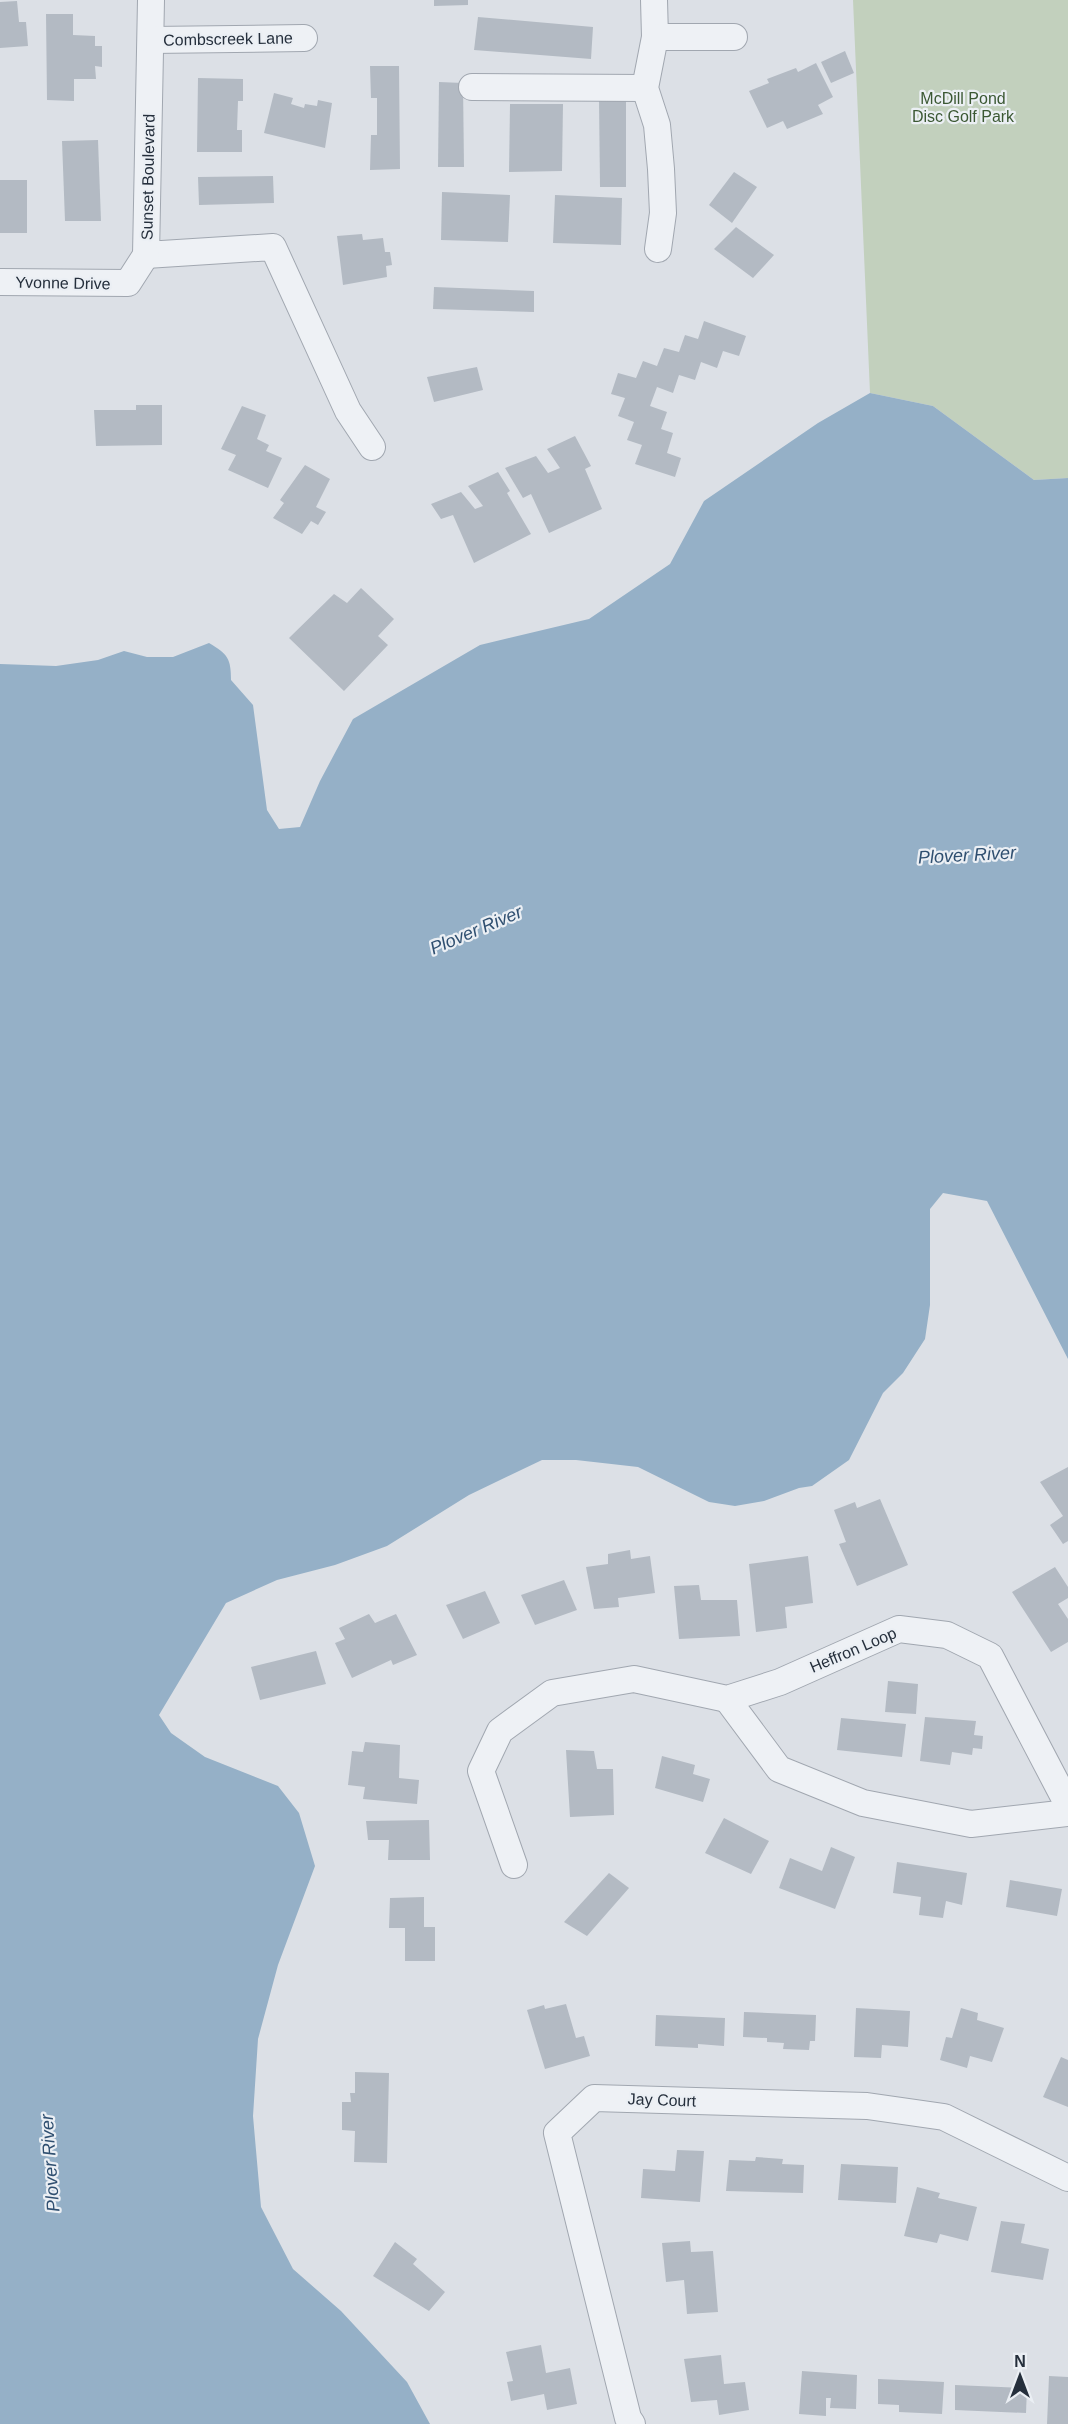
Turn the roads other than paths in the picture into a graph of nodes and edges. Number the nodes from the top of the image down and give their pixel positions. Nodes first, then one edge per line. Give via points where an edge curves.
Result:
1 (151, 0) edge
2 (654, 0) edge
3 (654, 37) junction
4 (734, 37) dead end
5 (304, 38) dead end
6 (151, 40) junction
7 (472, 87) dead end
8 (645, 88) junction
9 (658, 249) dead end
10 (146, 255) junction
11 (0, 282) edge
12 (372, 447) dead end
13 (727, 1699) junction
14 (1068, 1805) edge
15 (1068, 1813) edge
16 (514, 1864) dead end
17 (1068, 2178) edge
18 (632, 2424) edge

1 - 6 street, Sunset Boulevard
2 - 3 street
3 - 4 street
3 - 8 street
5 - 6 street, Combscreek Lane
6 - 10 street, Sunset Boulevard
7 - 8 street
8 - 9 street via 657,125 661,169 663,213
10 - 11 street, Yvonne Drive via 128,283
10 - 12 street, Sunset Boulevard via 273,247 348,411
13 - 14 street, Heffron Loop via 780,1682 899,1629 947,1635 990,1656
13 - 15 street via 779,1769 863,1803 970,1824
13 - 16 street, Heffron Loop via 634,1679 552,1694 500,1731 481,1771
17 - 18 street, Jay Court via 944,2117 867,2106 594,2098 557,2133

